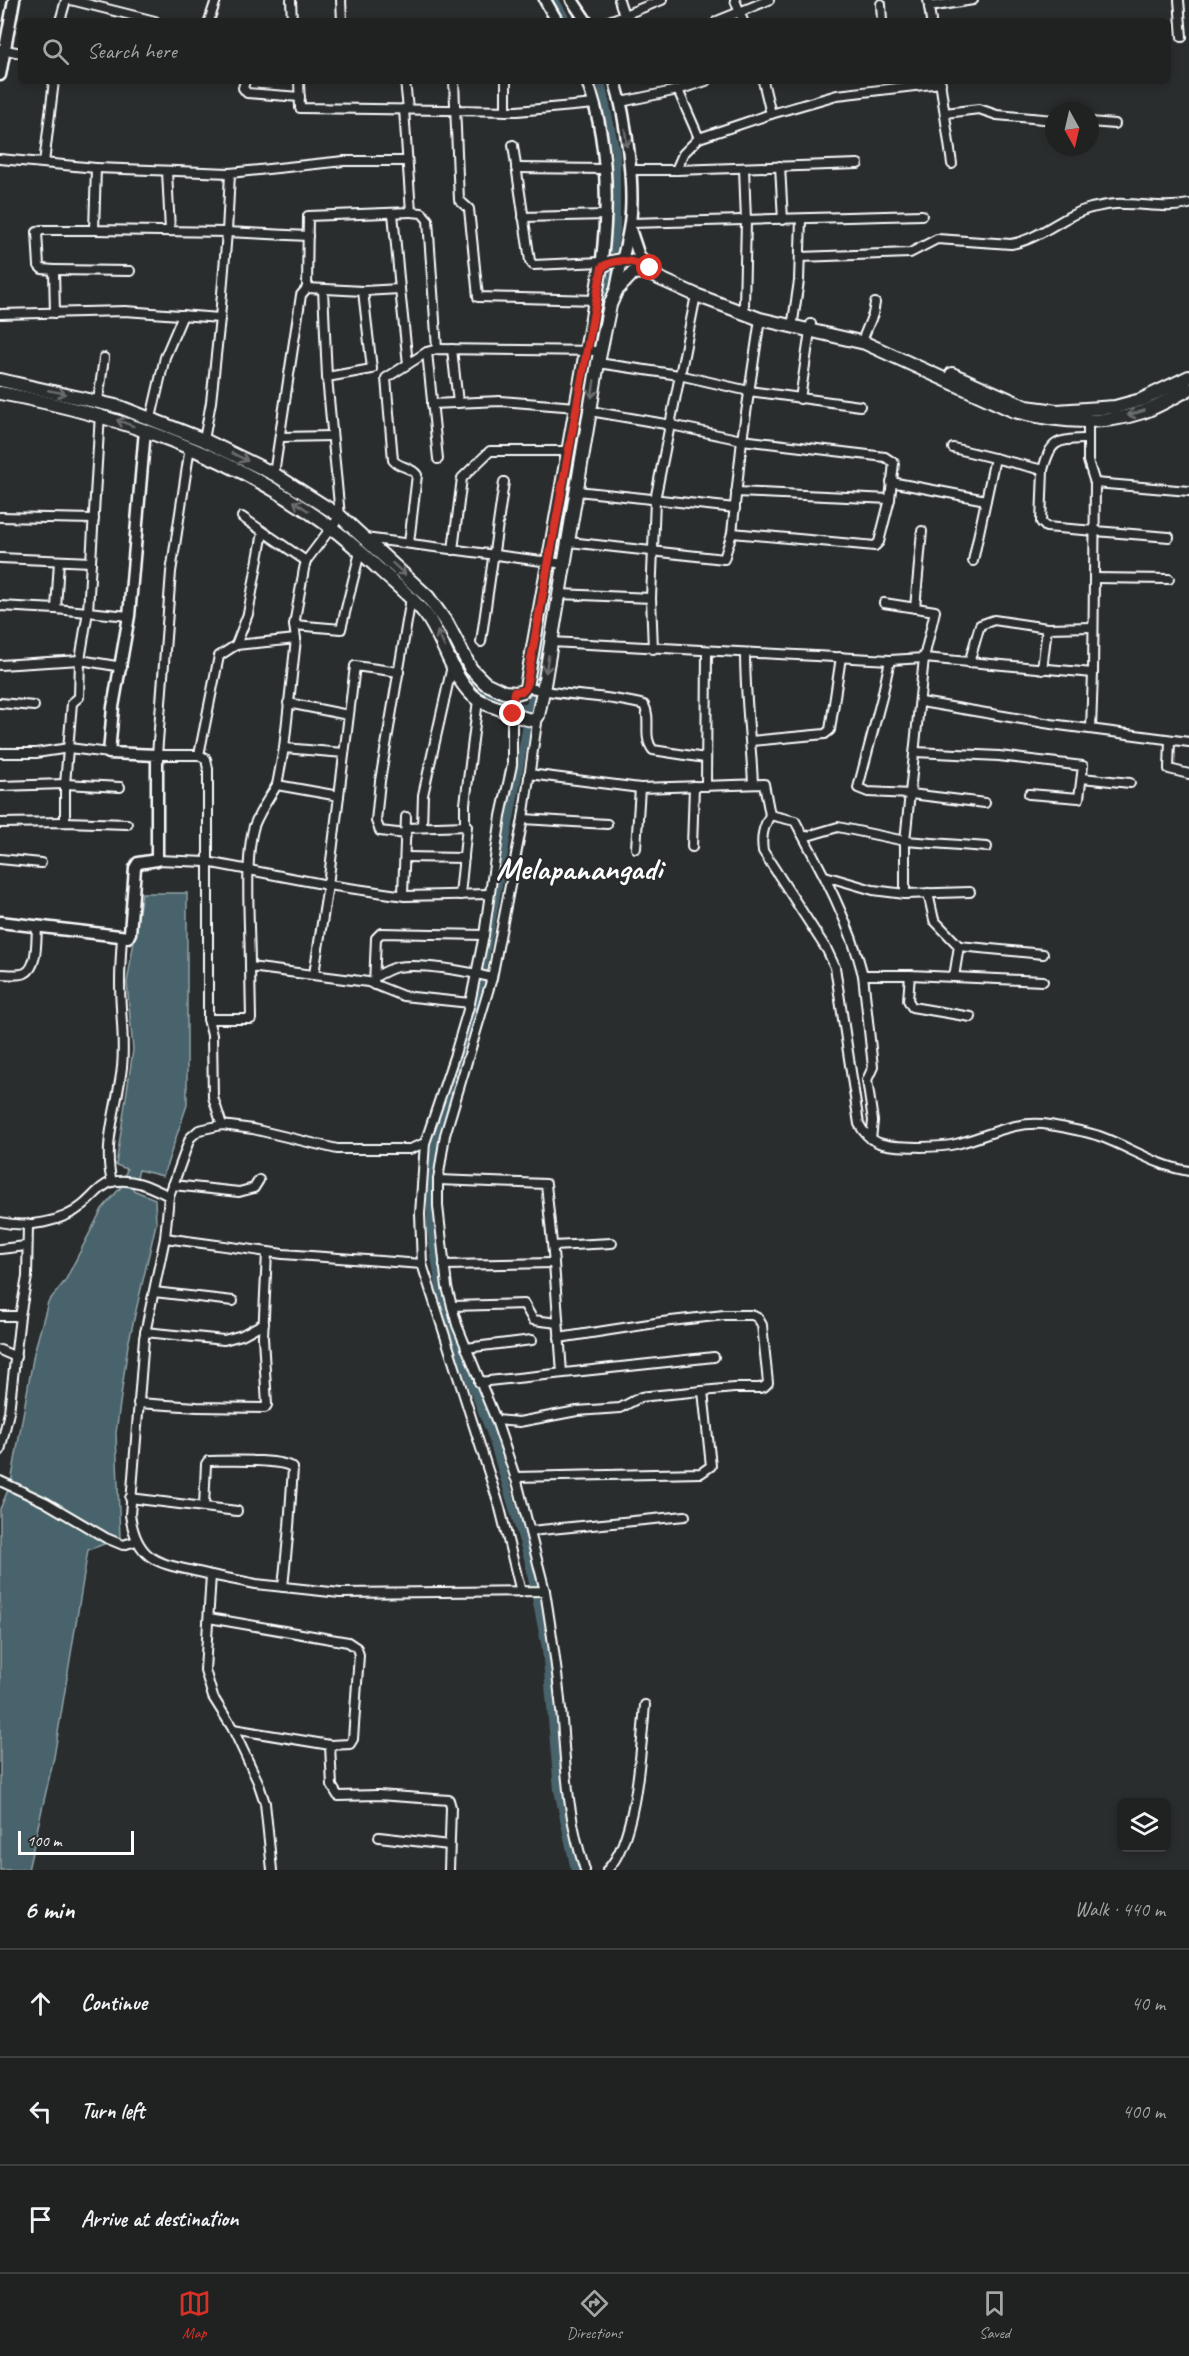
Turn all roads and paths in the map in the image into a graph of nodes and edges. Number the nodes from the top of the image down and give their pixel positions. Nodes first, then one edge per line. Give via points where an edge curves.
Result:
1 (14, 0) edge
2 (68, 0) edge
3 (216, 0) edge
4 (291, 0) edge
5 (341, 0) edge
6 (545, 0) edge
7 (572, 0) edge
8 (619, 0) edge
9 (662, 0) edge
10 (735, 0) edge
11 (769, 0) edge
12 (973, 0) edge
13 (1179, 0) edge
14 (929, 3) edge
15 (881, 4) dead end
16 (740, 12) junction
17 (624, 15) junction
18 (61, 18) edge
19 (143, 18) edge
20 (210, 18) edge
21 (292, 18) edge
22 (342, 18) edge
23 (555, 18) edge
24 (584, 18) edge
25 (616, 18) edge
26 (725, 18) edge
27 (742, 18) edge
28 (882, 18) edge
29 (931, 18) edge
30 (1184, 32) edge
31 (2, 49) edge
32 (18, 52) edge
33 (0, 75) edge
34 (54, 84) edge
35 (244, 84) edge
36 (299, 84) edge
37 (405, 84) edge
38 (454, 84) edge
39 (506, 84) edge
40 (588, 84) edge
41 (616, 84) edge
42 (697, 84) edge
43 (764, 84) edge
44 (923, 84) edge
45 (940, 84) edge
46 (678, 90) junction
47 (300, 97) junction
48 (621, 102) junction
49 (595, 104) junction
50 (406, 109) junction
51 (455, 110) junction
52 (506, 111) junction
53 (945, 112) junction
54 (771, 114) junction
55 (1045, 119) edge
56 (1099, 123) edge
57 (1115, 124) dead end
58 (699, 138) junction
59 (513, 145) dead end
60 (0, 159) edge
61 (406, 161) junction
62 (44, 163) junction
63 (858, 164) dead end
64 (952, 164) dead end
65 (780, 166) junction
66 (96, 168) junction
67 (516, 168) junction
68 (744, 168) junction
69 (605, 170) junction
70 (630, 170) junction
71 (676, 170) junction
72 (166, 171) junction
73 (230, 174) junction
74 (1189, 204) edge
75 (411, 212) junction
76 (393, 213) junction
77 (921, 215) dead end
78 (607, 216) junction
79 (523, 217) junction
80 (801, 219) junction
81 (783, 220) junction
82 (746, 221) junction
83 (630, 224) junction
84 (94, 230) junction
85 (170, 231) junction
86 (227, 232) junction
87 (308, 236) junction
88 (800, 257) junction
89 (611, 260) junction
90 (645, 269) junction
91 (54, 270) junction
92 (130, 271) dead end
93 (307, 288) junction
94 (323, 289) junction
95 (400, 289) junction
96 (363, 291) junction
97 (616, 291) junction
98 (696, 295) junction
99 (597, 300) junction
100 (875, 303) dead end
101 (744, 306) junction
102 (55, 313) junction
103 (0, 314) edge
104 (183, 315) junction
105 (220, 318) junction
106 (760, 319) junction
107 (793, 321) junction
108 (810, 328) junction
109 (864, 336) junction
110 (437, 349) junction
111 (452, 349) junction
112 (427, 352) junction
113 (595, 354) junction
114 (104, 358) dead end
115 (408, 364) junction
116 (679, 375) junction
117 (327, 377) junction
118 (1189, 377) edge
119 (0, 380) edge
120 (1189, 389) edge
121 (749, 391) junction
122 (0, 393) edge
123 (800, 399) junction
124 (98, 401) junction
125 (458, 403) junction
126 (432, 404) junction
127 (860, 406) dead end
128 (576, 407) junction
129 (590, 411) junction
130 (100, 414) junction
131 (1088, 415) junction
132 (151, 418) junction
133 (671, 425) junction
134 (145, 430) junction
135 (332, 436) junction
136 (281, 437) junction
137 (1088, 439) junction
138 (204, 440) junction
139 (742, 440) junction
140 (190, 447) junction
141 (953, 448) dead end
142 (568, 451) junction
143 (995, 458) junction
144 (438, 459) dead end
145 (1043, 470) junction
146 (274, 474) junction
147 (504, 482) dead end
148 (891, 482) junction
149 (1095, 483) junction
150 (577, 491) junction
151 (736, 492) junction
152 (1189, 492) edge
153 (890, 499) junction
154 (655, 500) junction
155 (986, 500) junction
156 (735, 508) junction
157 (0, 517) edge
158 (242, 517) dead end
159 (94, 519) junction
160 (336, 522) junction
161 (1094, 530) junction
162 (922, 531) dead end
163 (263, 532) junction
164 (732, 533) junction
165 (1169, 537) dead end
166 (364, 538) junction
167 (569, 542) junction
168 (409, 543) junction
169 (453, 550) junction
170 (653, 550) junction
171 (360, 552) junction
172 (494, 556) junction
173 (0, 558) edge
174 (59, 561) junction
175 (306, 561) junction
176 (550, 561) junction
177 (973, 561) dead end
178 (91, 562) junction
179 (563, 564) junction
180 (1094, 578) junction
181 (1169, 579) dead end
182 (559, 594) junction
183 (411, 598) junction
184 (651, 598) junction
185 (884, 603) dead end
186 (0, 606) edge
187 (915, 608) junction
188 (56, 609) junction
189 (88, 611) junction
190 (129, 616) junction
191 (294, 625) junction
192 (1093, 627) junction
193 (1047, 628) junction
194 (296, 639) junction
195 (481, 642) dead end
196 (551, 642) junction
197 (236, 645) junction
198 (653, 649) junction
199 (707, 651) junction
200 (745, 653) junction
201 (841, 657) junction
202 (924, 658) junction
203 (80, 660) junction
204 (890, 660) junction
205 (969, 663) junction
206 (453, 664) junction
207 (0, 665) edge
208 (122, 667) junction
209 (1042, 670) junction
210 (399, 672) junction
211 (1093, 674) junction
212 (534, 689) junction
213 (478, 700) junction
214 (921, 702) junction
215 (0, 703) edge
216 (288, 703) junction
217 (34, 706) dead end
218 (521, 710) junction
219 (348, 715) junction
220 (1091, 729) junction
221 (1170, 740) junction
222 (751, 741) junction
223 (1189, 742) edge
224 (69, 748) junction
225 (284, 748) junction
226 (915, 752) junction
227 (0, 753) edge
228 (109, 753) junction
229 (344, 753) junction
230 (157, 755) junction
231 (199, 755) junction
232 (705, 758) junction
233 (529, 774) junction
234 (1189, 774) edge
235 (1082, 778) junction
236 (1130, 783) dead end
237 (65, 784) junction
238 (753, 784) junction
239 (277, 785) junction
240 (0, 786) edge
241 (694, 786) junction
242 (706, 786) junction
243 (120, 787) dead end
244 (640, 788) junction
245 (910, 794) junction
246 (1029, 794) dead end
247 (339, 796) junction
248 (985, 803) dead end
249 (770, 815) junction
250 (406, 817) dead end
251 (523, 819) junction
252 (65, 822) junction
253 (0, 823) edge
254 (127, 824) dead end
255 (607, 824) dead end
256 (465, 825) junction
257 (422, 827) junction
258 (406, 831) junction
259 (804, 837) junction
260 (905, 841) junction
261 (692, 847) dead end
262 (987, 847) dead end
263 (636, 848) dead end
264 (405, 857) junction
265 (464, 858) junction
266 (0, 859) edge
267 (157, 860) junction
268 (207, 862) junction
269 (40, 863) dead end
270 (249, 870) junction
271 (825, 876) junction
272 (328, 885) junction
273 (970, 892) dead end
274 (928, 893) junction
275 (489, 894) junction
276 (905, 894) junction
277 (460, 895) junction
278 (405, 896) junction
279 (0, 922) edge
280 (38, 927) junction
281 (484, 935) junction
282 (122, 937) junction
283 (959, 946) junction
284 (1043, 954) dead end
285 (250, 967) junction
286 (0, 974) edge
287 (314, 974) junction
288 (476, 974) junction
289 (863, 975) junction
290 (910, 975) junction
291 (954, 977) junction
292 (490, 978) junction
293 (374, 981) junction
294 (1043, 981) dead end
295 (470, 1003) junction
296 (971, 1017) dead end
297 (208, 1019) junction
298 (222, 1125) junction
299 (871, 1139) junction
300 (425, 1143) junction
301 (1189, 1171) edge
302 (259, 1180) dead end
303 (438, 1180) junction
304 (112, 1182) junction
305 (173, 1185) junction
306 (169, 1196) junction
307 (0, 1222) edge
308 (28, 1225) junction
309 (165, 1238) junction
310 (612, 1243) dead end
311 (26, 1246) junction
312 (553, 1246) junction
313 (0, 1249) edge
314 (267, 1252) junction
315 (555, 1263) junction
316 (422, 1264) junction
317 (444, 1265) junction
318 (154, 1292) junction
319 (233, 1301) dead end
320 (452, 1306) junction
321 (0, 1316) edge
322 (20, 1316) junction
323 (264, 1323) junction
324 (558, 1323) junction
325 (145, 1332) junction
326 (559, 1338) junction
327 (532, 1340) dead end
328 (466, 1348) junction
329 (0, 1350) edge
330 (16, 1357) junction
331 (714, 1357) dead end
332 (562, 1373) junction
333 (479, 1382) junction
334 (703, 1391) junction
335 (138, 1403) junction
336 (496, 1420) junction
337 (0, 1451) edge
338 (515, 1478) junction
339 (0, 1481) edge
340 (130, 1498) junction
341 (204, 1506) junction
342 (237, 1511) dead end
343 (685, 1516) dead end
344 (530, 1531) junction
345 (136, 1541) junction
346 (211, 1575) junction
347 (282, 1587) junction
348 (545, 1591) junction
349 (524, 1592) junction
350 (208, 1618) junction
351 (645, 1705) dead end
352 (232, 1729) junction
353 (330, 1745) junction
354 (379, 1837) dead end
355 (449, 1845) junction
356 (272, 1870) edge
357 (449, 1870) edge
358 (585, 1870) edge
359 (607, 1870) edge

1 - 31 main road
2 - 18 street
2 - 19 street
3 - 20 street
4 - 21 street
5 - 22 street
6 - 23 main road
7 - 24 main road
8 - 17 street
9 - 17 street
10 - 16 street
11 - 16 street
12 - 14 street
13 - 30 street
14 - 29 street
15 - 28 street
16 - 26 street
16 - 27 street
17 - 25 street
31 - 32 street
31 - 33 main road
34 - 62 street
35 - 47 street via 247,93
36 - 47 street
37 - 50 street
38 - 51 street
39 - 52 street
40 - 49 main road
41 - 48 main road
42 - 46 street
43 - 54 street
44 - 54 street via 837,94
45 - 53 street
46 - 48 street
46 - 58 street
47 - 50 street via 300,108
48 -> 70 main road
49 - 52 street
49 - 69 main road
50 - 51 street
50 - 61 street
51 - 52 street
51 - 99 street via 459,200 469,209 478,297
53 - 55 street via 979,109 997,116
53 - 64 street
54 - 58 street
56 - 57 street
58 - 71 street via 683,154
59 - 67 street
60 - 62 street
61 - 73 street via 344,161
61 - 75 street
62 - 66 street
63 - 65 street
65 - 68 street
65 - 81 street
66 - 72 street
66 - 84 street
67 - 69 street
67 - 79 street
68 - 71 street
68 - 82 street
69 - 78 main road
70 - 71 street
70 - 83 main road
72 - 73 street
72 - 85 street
73 - 86 street
74 - 88 street via 1097,207 1077,212 1040,234 1011,244 938,239 910,253
75 - 76 street
75 - 110 street via 422,213 428,220
76 - 87 street via 308,216
76 - 95 street
77 - 80 street
78 - 79 street
78 - 89 main road
79 - 89 street via 533,266
80 - 81 street
80 - 88 street
81 - 82 street
82 - 83 street
82 - 101 street
83 - 89 main road
83 - 90 main road
84 - 85 street
84 - 91 street via 37,232 39,266
85 - 86 street
86 - 87 street
86 - 105 street
87 - 93 street
88 - 107 street
89 - 90 main road via 634,261
89 - 97 main road
89 - 99 main road
90 - 97 main road via 630,275
90 - 98 main road
90 - 101 main road
91 - 92 street
91 - 102 street
93 - 94 street
93 - 136 street via 301,295
94 - 96 street
94 - 117 street
95 - 96 street
95 - 115 street
96 - 117 street via 372,369
97 - 113 main road
98 - 106 main road
98 - 116 street
99 - 113 main road
100 - 109 street
101 - 107 main road
102 - 103 street
102 - 104 street via 125,311
104 - 105 street
104 - 132 street via 165,357
105 - 138 street
106 - 108 main road
106 - 121 street
107 - 108 main road
108 - 109 main road
108 - 123 street
108 - 131 main road via 865,343 1014,411 1058,420
109 - 131 main road via 1026,407
110 - 111 street
110 - 112 street
111 - 113 street
111 - 125 street
112 - 115 street
112 - 126 street
113 - 116 street
113 - 128 main road
113 -> 129 main road
114 - 124 street
115 - 168 street via 386,378 393,460 417,475
116 - 121 street
116 - 133 street
117 - 135 street
118 - 131 main road via 1141,400
119 -> 124 main road
120 -> 131 main road via 1145,411 1120,418
121 - 123 street
121 - 139 street
122 - 130 main road
123 - 127 street
124 - 132 main road
125 - 126 street
125 - 128 street via 500,401
126 - 144 street
128 - 142 main road
129 - 133 street
129 - 150 main road
134 -> 130 main road
130 - 159 street
131 - 137 street
132 - 138 main road
133 - 139 street
133 - 154 street
134 - 140 main road
134 - 190 main road
135 - 136 street
135 - 160 street
136 - 146 street
137 - 145 street via 1055,444 1048,450
137 - 149 street via 1088,461
138 -> 146 main road
139 - 148 street via 885,457 894,463
139 - 151 street
160 -> 140 main road
140 - 230 street via 171,572
141 - 143 street
142 - 169 street via 490,451 462,478
142 - 176 main road
143 - 145 street
143 - 155 street
145 - 161 street via 1043,525
146 - 160 main road
147 - 172 street
148 - 153 street
148 - 155 street
149 - 152 street
149 - 161 street
150 - 154 street
150 - 167 main road
151 - 153 street
151 - 156 street
153 - 164 street via 875,546
154 - 156 street
154 - 170 street
155 - 177 street
156 - 164 street
157 - 159 street
158 - 163 street
159 - 178 street
160 - 166 main road
160 - 171 main road
160 - 175 street
161 - 165 street
161 - 180 street
162 - 187 street
163 - 175 street
163 - 197 street via 248,614
164 - 170 street via 724,559
166 - 168 street
166 -> 218 main road via 428,597 471,669 485,683 504,692
167 - 170 street
167 - 179 main road
168 - 169 street
169 - 172 street
170 - 184 street
171 - 183 main road
171 - 191 street via 341,629
172 - 176 street
172 - 195 street
173 - 174 street
174 - 178 street
174 - 188 street
175 - 191 street
176 - 179 street
176 - 212 main road
178 - 189 street
179 - 182 main road
180 - 181 street
180 - 192 street
182 - 184 street
182 - 196 main road
206 -> 183 main road via 436,630
183 - 210 street
184 - 198 street
185 - 187 street
186 - 188 street
187 - 202 street via 935,611
188 - 189 street
189 - 190 street
189 - 203 street
190 - 208 main road
191 - 194 street
192 - 193 street
192 - 211 street
193 - 205 street via 994,620 980,625
193 - 209 street
194 - 197 street
194 - 216 street
196 - 198 street
196 -> 212 main road
197 - 231 street via 216,661
198 - 199 street
199 - 200 street
199 - 232 street
200 - 201 street
200 - 222 street via 745,699
201 - 204 street
201 - 222 street via 830,730 825,734
202 - 204 street
202 - 205 street
202 - 214 street
203 - 207 street
203 - 208 street
203 - 224 street via 79,697 72,703
204 - 245 street via 858,788
205 - 209 street
206 - 213 main road
206 - 257 street via 423,795
208 - 228 main road
209 - 211 street
210 - 219 street via 355,666
210 - 258 street via 376,821 380,831
211 - 220 street
212 - 218 main road
212 - 218 main road via 523,691
212 - 232 street via 644,705 652,750
213 - 218 main road
213 - 256 street
214 - 220 street
214 - 226 street
215 - 217 street
216 - 219 street
216 - 225 street
218 - 233 street
218 - 275 street
219 - 229 street
220 - 221 street
221 - 223 street
221 - 234 street via 1169,769
222 - 238 street
224 - 227 street
224 - 228 street
224 - 237 street
225 - 229 street
225 - 239 street
226 - 235 street via 1083,766
226 - 245 street
228 - 230 main road
229 - 247 street
230 - 231 street
230 - 267 main road
231 - 268 street via 206,759 208,769
232 - 242 street
233 - 244 street
233 - 251 street
235 - 236 street
235 - 246 street via 1079,798
237 - 240 street
237 - 243 street
237 - 252 street
238 - 242 street
238 - 249 street via 764,784
239 - 247 street
239 - 270 street via 254,827
241 - 242 street
241 - 244 street
241 - 261 street
244 - 263 street
245 - 248 street
245 - 260 street
247 - 272 street
249 - 259 street via 795,821
249 - 299 street via 761,838 763,851 835,967 859,1124
250 - 258 street
251 - 255 street
251 - 292 street
252 - 253 street
252 - 254 street
256 - 257 street
256 - 265 street via 468,827
257 - 258 street
258 - 264 street
259 - 260 street via 838,827
259 - 271 street
260 - 262 street
260 - 276 street
264 - 265 street
264 - 278 street
265 - 277 street
266 - 269 street
267 - 268 street
267 - 282 main road via 138,863 135,868 130,933
268 - 270 street
268 - 297 street
270 - 272 street
270 - 285 street
271 - 276 street via 873,890
271 - 289 street via 855,945
272 - 278 street
272 - 287 street
273 - 274 street
274 - 276 street
274 - 283 street via 934,920
275 - 277 street
275 - 281 street
277 - 278 street
279 - 280 main road
280 - 282 main road
280 - 286 street via 28,970
281 - 288 street
281 - 293 street via 381,933 376,938
282 - 304 street via 122,1067 108,1151
283 - 284 street
283 - 291 street
285 - 287 street
285 - 297 street via 251,1019
287 - 293 street
288 - 292 street
288 - 293 street via 411,966 395,968
288 - 295 street
289 - 290 street
289 - 299 street via 873,1067 867,1080 873,1121
290 - 291 street
290 - 296 street via 908,1000 912,1007
291 - 294 street
292 - 303 street via 445,1135
293 - 295 street via 404,996
295 - 300 street
297 - 298 street via 213,1097
298 - 300 street via 337,1149 410,1149
298 - 305 street via 199,1130 190,1138
299 - 301 street via 904,1147 954,1145 1028,1123 1049,1125 1099,1136 1169,1168
300 - 316 street via 420,1214
302 - 305 street via 254,1188 239,1192
303 - 312 street via 546,1184
303 - 317 street
304 - 306 street via 133,1181
304 - 308 street via 78,1209
305 - 306 street
306 - 309 street
307 - 308 street
308 - 311 street
309 - 314 street
309 - 318 street
310 - 312 street
311 - 313 street
311 - 322 street via 27,1276
312 - 315 street
314 - 316 street
314 - 323 street
315 - 317 street
315 - 324 street
316 - 349 street
317 - 320 street
318 - 319 street
318 - 325 street
320 - 324 street via 524,1304 533,1320
320 - 328 street
321 - 322 street
322 - 330 street
323 - 325 street via 224,1340
323 - 335 street via 265,1408
324 - 326 street
325 - 335 street
326 - 332 street
326 - 334 street via 724,1315 758,1318 764,1335 766,1386
327 - 328 street
328 - 333 street
329 - 330 street
330 - 337 street
331 - 332 street
332 - 333 street
333 - 336 street
334 - 336 street via 641,1397 614,1409 577,1411 519,1422
334 - 338 street via 711,1466 701,1473
335 - 340 street
336 - 338 street
338 - 344 street
339 - 345 street via 110,1540 123,1545
340 - 341 street
340 - 345 street
341 - 342 street
341 - 347 street via 208,1461 256,1461 288,1464 292,1468
343 - 344 street
344 - 348 street
345 - 346 street via 152,1560
346 - 347 street
346 - 350 street
347 - 349 street via 371,1594
348 - 349 street
348 - 358 street via 556,1659 566,1788 574,1837
350 - 352 street via 207,1683
350 - 353 street via 348,1642 357,1648 353,1739 350,1744
351 - 359 street via 632,1810 621,1849
352 - 353 street
352 - 356 street via 265,1803
353 - 355 street via 332,1786 338,1796 449,1800
354 - 355 street
355 - 357 street

